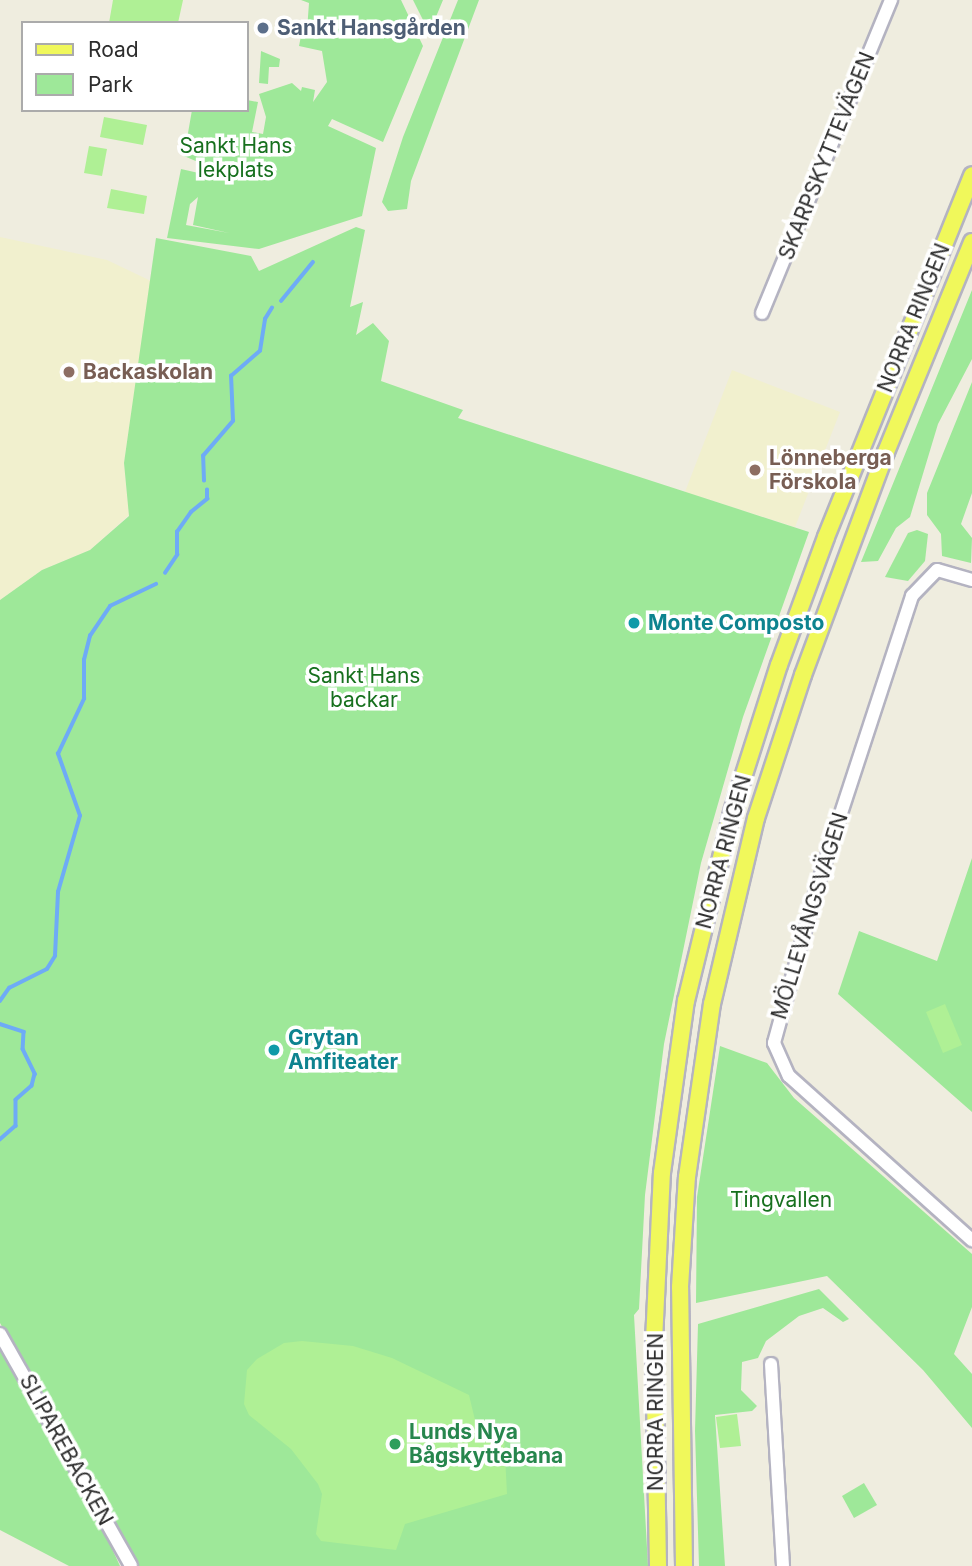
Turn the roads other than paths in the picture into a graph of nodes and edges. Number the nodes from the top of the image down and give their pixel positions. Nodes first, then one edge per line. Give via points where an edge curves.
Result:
1 (891, 0) edge
2 (972, 175) edge
3 (972, 242) edge
4 (762, 313) dead end
5 (972, 580) edge
6 (972, 1240) edge
7 (0, 1334) edge
8 (771, 1364) dead end
9 (131, 1566) edge
10 (658, 1566) edge
11 (684, 1566) edge
12 (783, 1566) edge

1 - 4 street, SKARPSKYTTEVÄGEN
2 - 10 main road, NORRA RINGEN via 779,665 732,812 686,1001 661,1199 654,1341
3 - 11 main road, NORRA RINGEN via 886,452 803,675 756,818 723,953 700,1071 680,1287
5 - 6 street, MÖLLEVÅNGSVÄGEN via 937,570 924,579 907,607 789,980 774,1043 789,1076
7 - 9 street, SLIPAREBACKEN
8 - 12 street

